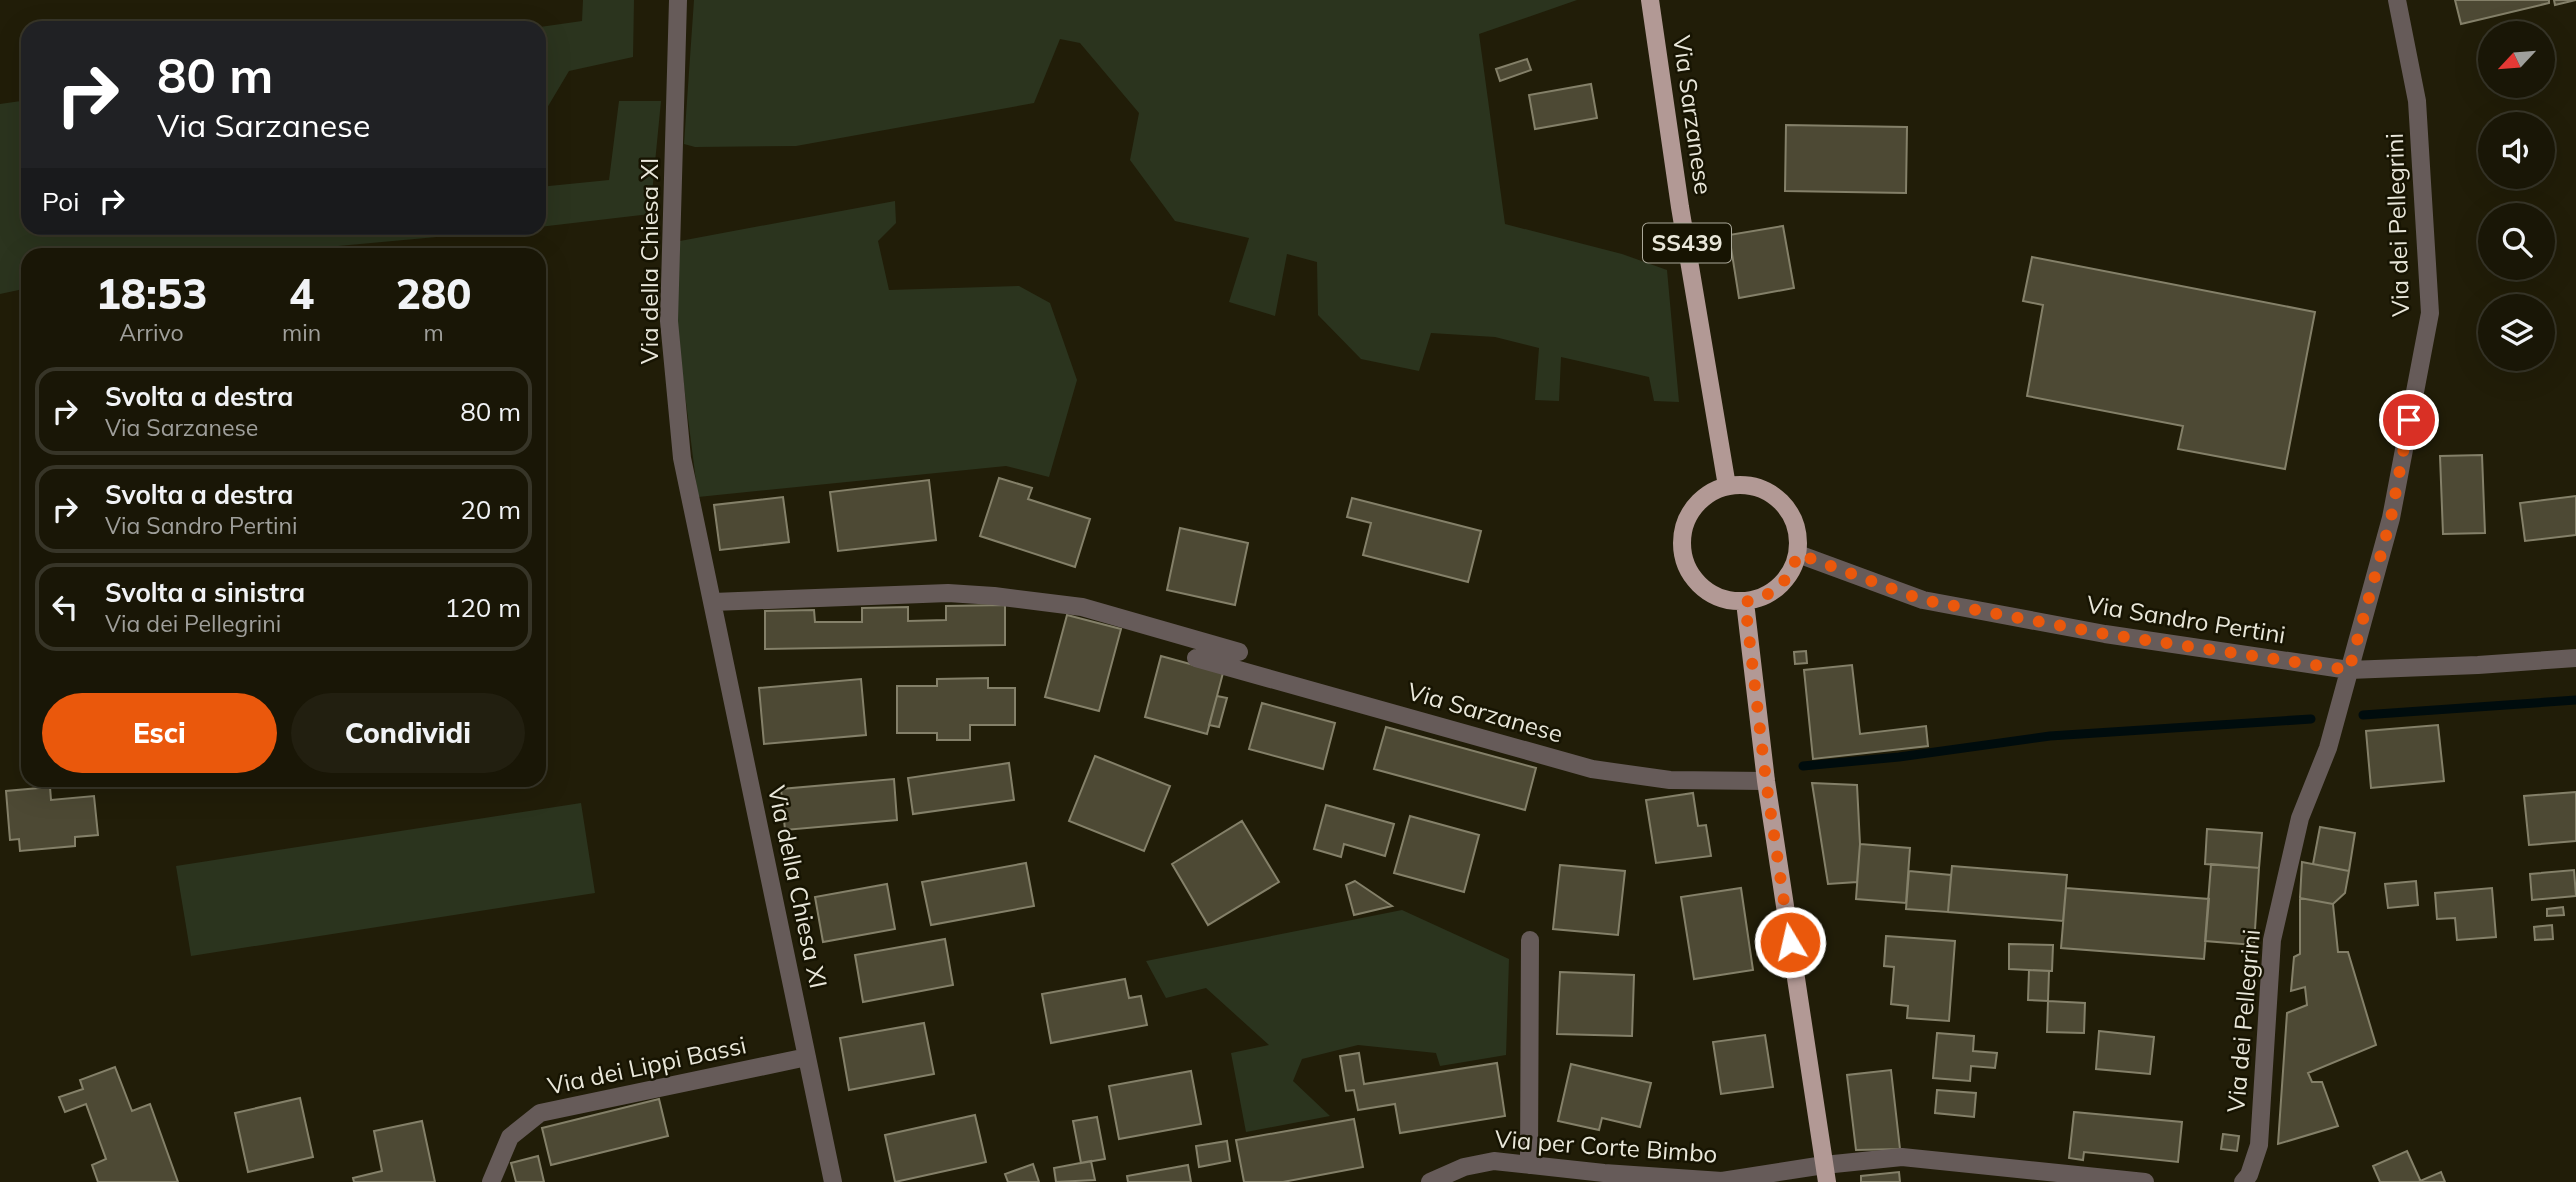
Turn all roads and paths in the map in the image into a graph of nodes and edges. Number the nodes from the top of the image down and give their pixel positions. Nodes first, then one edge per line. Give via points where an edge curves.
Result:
1 (678, 0) edge
2 (1650, 0) edge
3 (2397, 0) edge
4 (1727, 486) junction
5 (1798, 554) junction
6 (713, 602) junction
7 (1745, 602) junction
8 (1239, 652) dead end
9 (1196, 658) dead end
10 (2576, 658) edge
11 (2349, 670) junction
12 (1766, 781) junction
13 (1530, 940) dead end
14 (807, 1058) junction
15 (1529, 1165) junction
16 (1826, 1174) edge
17 (491, 1182) edge
18 (833, 1182) edge
19 (1430, 1182) edge
20 (2145, 1182) edge
21 (2243, 1182) edge

1 - 6 street, Via della Chiesa XI via 669,321 682,458
2 - 4 main road, Via Sarzanese / SS439
3 - 11 street, Via dei Pellegrini via 2417,101 2430,313 2391,518
4 - 5 main road via 1766,490 1782,501 1799,535
4 - 7 main road via 1695,506 1685,523 1682,543 1685,562 1708,593
5 - 7 main road via 1780,587
5 - 11 street, Via Sandro Pertini via 1923,600 2105,634
6 - 8 street via 948,593 994,596 1082,607
6 - 14 street, Via della Chiesa XI
7 - 12 main road
9 - 12 street, Via Sarzanese via 1592,769 1670,780
10 - 11 street, Via Sandro Pertini
11 - 21 street, Via dei Pellegrini via 2328,748 2300,818 2272,940 2259,1145
12 - 16 main road
13 - 15 street
14 - 17 street, Via dei Lippi Bassi via 540,1113 510,1137
14 - 18 street, Via della Chiesa XI
15 - 16 street, Via per Corte Bimbo via 1722,1181
15 - 19 street, Via per Corte Bimbo via 1494,1161 1464,1167
16 - 20 street via 1902,1157

